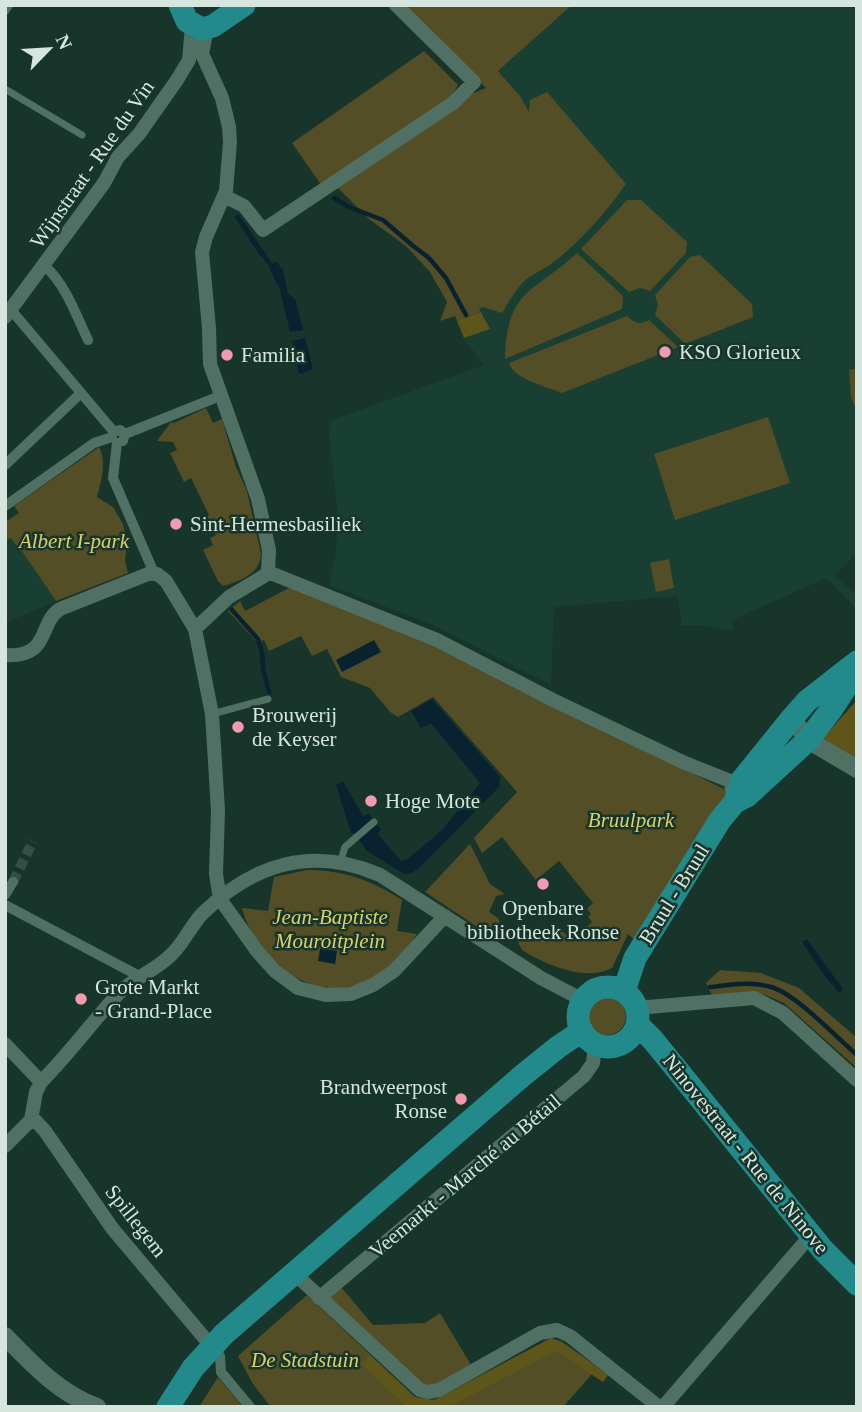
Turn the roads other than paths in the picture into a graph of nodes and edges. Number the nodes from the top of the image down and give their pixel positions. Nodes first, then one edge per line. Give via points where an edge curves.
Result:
1 (10, 5) edge
2 (244, 5) edge
3 (396, 5) edge
4 (5, 12) edge
5 (198, 14) edge
6 (5, 89) edge
7 (82, 135) dead end
8 (224, 196) junction
9 (45, 266) junction
10 (8, 314) edge
11 (88, 340) dead end
12 (81, 393) junction
13 (220, 396) junction
14 (117, 437) junction
15 (5, 465) edge
16 (5, 506) edge
17 (268, 572) junction
18 (154, 573) junction
19 (195, 629) junction
20 (5, 655) edge
21 (857, 662) edge
22 (857, 670) edge
23 (268, 699) dead end
24 (212, 714) junction
25 (792, 718) junction
26 (808, 740) junction
27 (857, 769) edge
28 (735, 802) junction
29 (374, 822) dead end
30 (340, 863) junction
31 (13, 882) tunnel mouth
32 (5, 895) edge
33 (220, 899) junction
34 (5, 905) edge
35 (445, 916) junction
36 (141, 977) junction
37 (583, 1000) junction
38 (632, 1008) junction
39 (588, 1037) junction
40 (5, 1044) edge
41 (857, 1080) edge
42 (41, 1082) junction
43 (32, 1117) junction
44 (5, 1146) edge
45 (811, 1235) junction
46 (295, 1274) junction
47 (857, 1284) edge
48 (319, 1298) junction
49 (5, 1336) edge
50 (216, 1351) junction
51 (93, 1406) edge
52 (167, 1407) edge
53 (250, 1407) edge
54 (661, 1407) edge

1 - 4 lane
2 - 5 main road
3 - 8 street via 474,82 453,103 263,230 240,203
5 - 8 street via 202,54 229,127
5 - 9 street, Wijnstraat - Rue du Vin via 189,60 139,134 113,154 104,183
6 - 7 lane
8 - 13 street via 202,252 210,364
9 - 10 street, Wijnstraat - Rue du Vin
9 - 11 street via 68,297
10 - 12 street
12 - 14 street
12 - 15 street
13 - 14 street
13 - 17 street via 258,499 270,550
14 - 16 street via 94,443
14 - 18 street via 114,478
17 - 19 street via 229,597
17 - 28 street via 437,640 565,706 730,781
18 - 19 street via 166,581
18 - 20 street via 60,609 51,616 36,646
19 - 24 street
21 - 25 main road
22 - 26 main road
23 - 24 lane
24 - 33 street
25 - 26 street
25 - 28 main road via 742,780
26 - 27 street
26 - 28 main road
28 - 38 main road, Bruul - Bruul via 635,958
29 - 30 lane via 345,847
30 - 33 street via 308,860 278,866
30 - 35 street via 380,875
31 - 32 street
33 - 35 street via 275,971 298,988 326,995 351,994 384,979
33 - 36 street via 161,965
34 - 36 street
35 - 37 street
36 - 42 street via 120,993
37 - 38 main road via 604,987
37 - 39 main road via 578,1016
38 - 39 main road via 629,1038 619,1045 607,1047
38 - 41 street via 754,998 783,1013
38 - 45 main road, Ninovestraat - Rue de Ninove
39 - 46 main road, Veemarkt - Marché au Bétail via 522,1076
39 - 48 street, Veemarkt - Marché au Bétail via 593,1063 584,1076
40 - 42 street
42 - 43 street
43 - 44 street
43 - 50 street, Spillegem via 112,1228
45 - 47 main road, Ninovestraat - Rue de Ninove
45 - 54 street
46 - 48 street
46 - 50 main road, Veemarkt - Marché au Bétail
48 - 54 street via 420,1390 439,1390 551,1330 570,1336
49 - 51 street via 37,1368
50 - 52 main road, Veemarkt - Marché au Bétail via 193,1368
50 - 53 street via 221,1372

